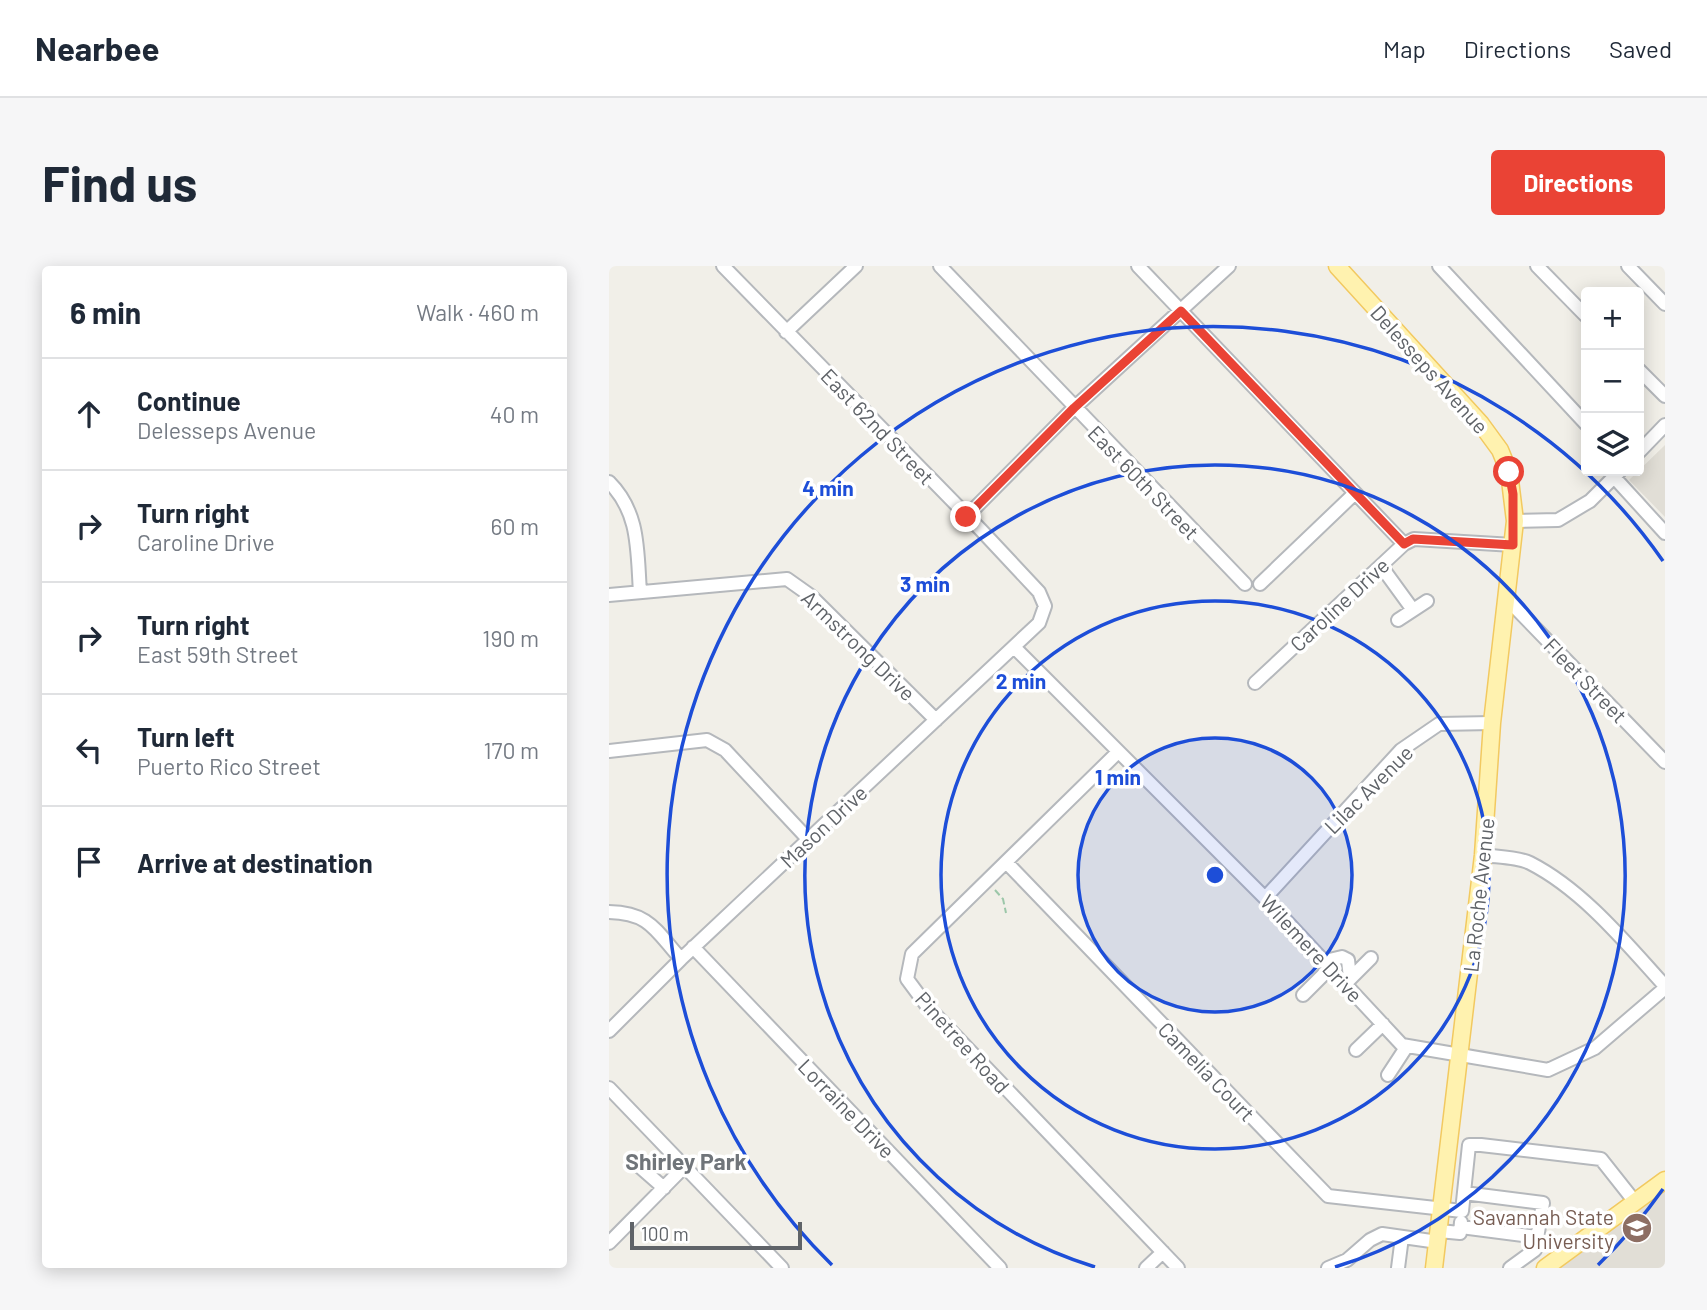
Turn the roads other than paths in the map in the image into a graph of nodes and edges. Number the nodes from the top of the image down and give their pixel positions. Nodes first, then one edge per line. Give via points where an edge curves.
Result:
1 (723, 266) edge
2 (940, 266) edge
3 (1138, 266) edge
4 (1229, 266) edge
5 (1337, 266) edge
6 (1439, 266) edge
7 (1538, 266) edge
8 (1628, 266) edge
9 (853, 267) edge
10 (1665, 304) edge
11 (1181, 311) junction
12 (1581, 311) edge
13 (786, 332) junction
14 (1644, 375) edge
15 (1665, 396) edge
16 (1074, 408) junction
17 (1581, 419) edge
18 (1665, 425) edge
19 (1644, 447) edge
20 (1615, 476) edge
21 (1619, 476) edge
22 (609, 482) edge
23 (1354, 494) junction
24 (966, 517) junction
25 (1515, 521) junction
26 (1665, 533) edge
27 (1404, 544) junction
28 (1513, 545) junction
29 (1381, 566) junction
30 (1260, 583) dead end
31 (1244, 584) dead end
32 (640, 592) junction
33 (609, 595) edge
34 (1506, 598) junction
35 (1427, 601) dead end
36 (1413, 610) junction
37 (1398, 620) dead end
38 (1039, 623) joint
39 (1014, 647) junction
40 (1255, 683) dead end
41 (936, 720) junction
42 (1492, 723) junction
43 (609, 751) edge
44 (1117, 753) junction
45 (1665, 762) edge
46 (808, 839) junction
47 (1483, 855) junction
48 (1006, 862) junction
49 (1265, 898) junction
50 (609, 912) edge
51 (693, 947) junction
52 (1371, 958) dead end
53 (681, 959) junction
54 (1327, 964) junction
55 (1348, 981) junction
56 (1664, 985) edge
57 (1303, 995) dead end
58 (1383, 1024) junction
59 (609, 1031) edge
60 (1407, 1046) junction
61 (1356, 1050) dead end
62 (1461, 1057) junction
63 (1388, 1075) dead end
64 (610, 1091) edge
65 (1450, 1143) junction
66 (1469, 1145) junction
67 (685, 1166) junction
68 (640, 1167) dead end
69 (1665, 1180) edge
70 (664, 1188) junction
71 (1464, 1193) junction
72 (1635, 1202) junction
73 (1443, 1208) junction
74 (1462, 1211) junction
75 (1461, 1227) junction
76 (1439, 1236) junction
77 (1402, 1237) junction
78 (1537, 1237) junction
79 (609, 1243) edge
80 (1535, 1250) junction
81 (1163, 1252) junction
82 (1351, 1264) edge
83 (1438, 1265) edge
84 (782, 1268) edge
85 (1000, 1268) edge
86 (1146, 1268) edge
87 (1178, 1268) edge
88 (1328, 1268) edge
89 (1398, 1268) edge
90 (1510, 1268) edge
91 (1545, 1268) edge

1 - 13 street, East 62nd Street
2 - 16 street, East 60th Street
3 - 11 street
4 - 11 street
5 - 25 main road, Delesseps Avenue via 1500,450 1513,494
6 - 17 street
7 - 12 street
8 - 10 street
9 - 13 street
11 - 16 street
11 - 23 street
13 - 24 street, East 62nd Street
14 - 15 street
16 - 24 street
16 - 31 street, East 60th Street
18 - 19 street
20 - 25 street via 1590,501 1558,520
21 - 26 street
22 - 32 street via 622,494 634,521
23 - 27 street
23 - 30 street
24 - 38 street, East 62nd Street via 1039,592 1045,606
25 - 28 main road, La Roche Avenue
27 - 28 street, Caroline Drive via 1413,539
27 - 29 street, Caroline Drive
28 - 34 main road, La Roche Avenue
29 - 36 street
29 - 40 street, Caroline Drive
32 - 33 street, Armstrong Drive
32 - 41 street, Armstrong Drive via 787,579 811,596
34 - 42 main road, La Roche Avenue
34 - 45 street, Fleet Street
35 - 36 street
36 - 37 street
38 - 39 street, Mason Drive
39 - 41 street, Mason Drive
39 - 44 street, Wilemere Drive
41 - 46 street, Mason Drive
42 - 47 main road, La Roche Avenue
42 - 49 street, Lilac Avenue via 1439,724 1402,750
43 - 46 street via 708,740 725,750
44 - 48 street, Pinetree Road
44 - 49 street, Wilemere Drive
46 - 51 street, Mason Drive
47 - 56 street via 1528,862 1553,878 1618,934
47 - 62 main road, La Roche Avenue
48 - 73 street, Camelia Court via 1328,1196
48 - 81 street, Pinetree Road via 912,954 907,979 936,1016
49 - 54 street, Wilemere Drive
50 - 53 street via 633,913 645,919
51 - 53 street, Mason Drive
51 - 85 street, Lorraine Drive
52 - 55 street
53 - 59 street, Mason Drive
54 - 55 street, Wilemere Drive via 1342,957 1348,960
54 - 57 street
55 - 58 street, Wilemere Drive
56 - 62 street via 1595,1048 1548,1070
58 - 60 street, Wilemere Drive
58 - 61 street
60 - 62 street
60 - 63 street
62 - 65 main road, La Roche Avenue
64 - 67 street
65 - 66 street
65 - 73 main road, La Roche Avenue
66 - 71 street
66 - 72 street via 1601,1159
67 - 70 street
67 - 84 street
68 - 70 street
69 - 72 main road
70 - 79 street
71 - 74 street
71 - 78 street via 1542,1203
72 - 91 main road
73 - 74 street, Camelia Court
73 - 76 main road, La Roche Avenue
74 - 75 street
75 - 76 street via 1460,1233
75 - 78 street
76 - 77 street
76 - 83 main road, La Roche Avenue
77 - 82 street via 1382,1234 1370,1240
77 - 89 street
78 - 80 street
80 - 90 street
80 - 91 street
81 - 86 street
81 - 87 street, Pinetree Road
82 - 88 street

